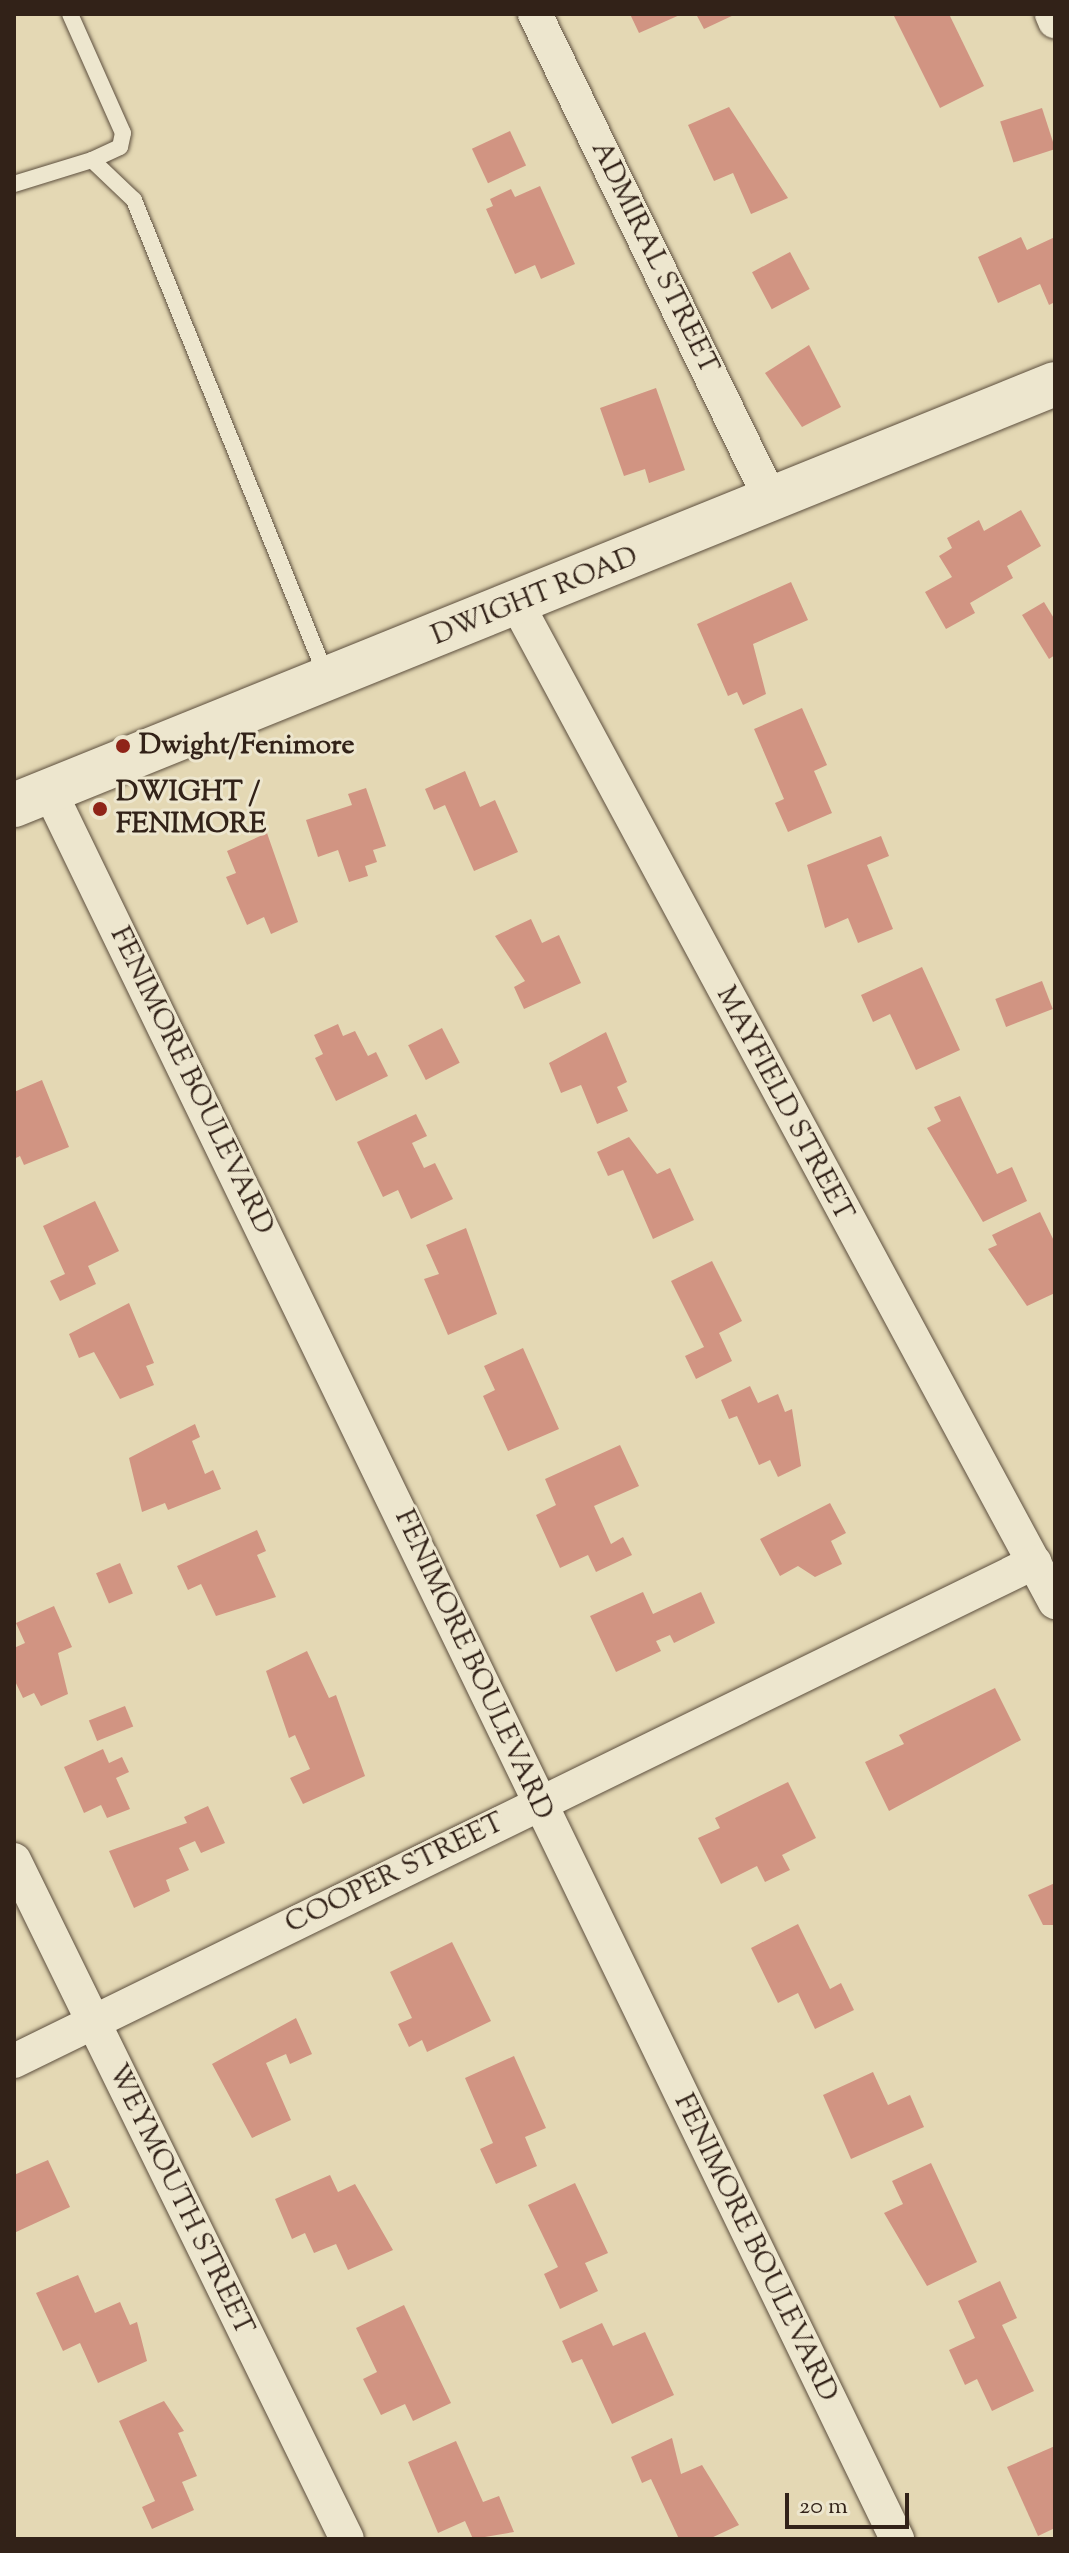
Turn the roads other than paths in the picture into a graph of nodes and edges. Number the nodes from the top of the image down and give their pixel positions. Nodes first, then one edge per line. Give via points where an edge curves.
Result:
1 (70, 14) edge
2 (535, 14) edge
3 (1052, 14) edge
4 (1055, 21) edge
5 (92, 160) junction
6 (14, 184) edge
7 (1055, 384) edge
8 (772, 502) junction
9 (517, 604) junction
10 (328, 680) junction
11 (32, 798) edge
12 (1035, 1562) junction
13 (1055, 1602) edge
14 (538, 1804) junction
15 (14, 1860) edge
16 (93, 2023) junction
17 (14, 2061) edge
18 (347, 2539) edge
19 (897, 2539) edge

1 - 5 lane via 123,133 120,147
2 - 8 street, ADMIRAL STREET
3 - 4 street
5 - 6 lane
5 - 10 lane via 134,200
7 - 8 main road, DWIGHT ROAD
8 - 9 main road, DWIGHT ROAD
9 - 10 main road, DWIGHT ROAD
9 - 12 street, MAYFIELD STREET
10 - 11 main road, DWIGHT ROAD
11 - 14 street, FENIMORE BOULEVARD
12 - 13 street, MAYFIELD STREET
12 - 14 street, COOPER STREET
14 - 16 street, COOPER STREET
14 - 19 street, FENIMORE BOULEVARD
15 - 16 street, WEYMOUTH STREET
16 - 17 street, COOPER STREET
16 - 18 street, WEYMOUTH STREET

